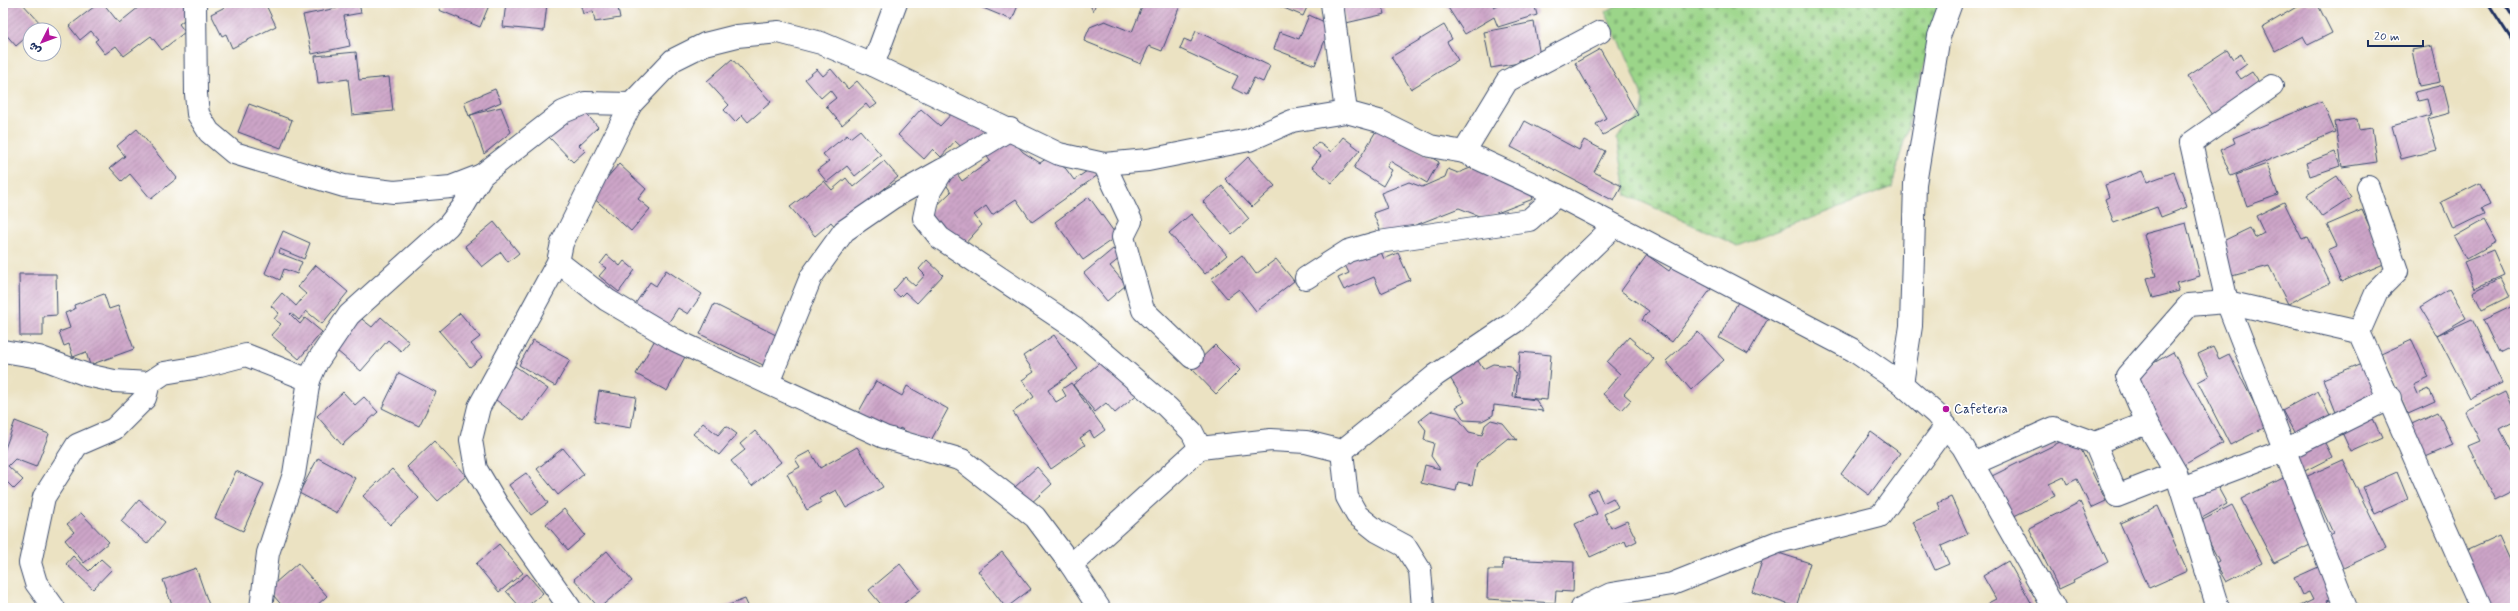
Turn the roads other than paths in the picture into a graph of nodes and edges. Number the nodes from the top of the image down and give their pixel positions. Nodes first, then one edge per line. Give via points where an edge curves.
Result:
1 (195, 3) edge
2 (896, 3) edge
3 (1332, 3) edge
4 (1951, 3) edge
5 (1600, 32) dead end
6 (873, 65) junction
7 (2272, 86) dead end
8 (631, 104) junction
9 (1346, 112) junction
10 (1010, 129) junction
11 (1464, 152) junction
12 (1104, 164) junction
13 (943, 170) junction
14 (482, 175) junction
15 (2368, 187) dead end
16 (1557, 195) junction
17 (1614, 226) junction
18 (558, 262) junction
19 (1306, 278) dead end
20 (2227, 302) junction
21 (2358, 332) junction
22 (3, 351) edge
23 (1192, 356) dead end
24 (309, 380) junction
25 (149, 383) junction
26 (768, 384) junction
27 (1902, 384) junction
28 (2390, 398) junction
29 (2148, 423) junction
30 (1946, 426) junction
31 (2095, 443) junction
32 (1200, 448) junction
33 (2285, 450) junction
34 (1342, 451) junction
35 (1973, 464) junction
36 (2179, 481) junction
37 (1071, 565) junction
38 (54, 608) edge
39 (261, 608) edge
40 (570, 608) edge
41 (1099, 608) edge
42 (1423, 608) edge
43 (1582, 608) edge
44 (2054, 608) edge
45 (2218, 608) edge
46 (2346, 608) edge
47 (2481, 608) edge

1 - 14 street via 198,114 209,132 234,153 344,186 394,192 451,187
2 - 6 street
3 - 9 street
4 - 27 street via 1939,36 1915,184 1911,326
5 - 11 street via 1507,81
6 - 8 street via 821,42 779,32 737,36 705,44 673,60
6 - 10 street
7 - 20 street via 2191,144
8 - 14 street via 585,103 563,112
8 - 18 street via 562,243
9 - 11 street via 1380,121 1430,146
9 - 12 street via 1292,120 1249,140 1148,160
10 - 12 street via 1059,154
10 - 13 street
11 - 16 street
12 - 23 street via 1131,221 1123,237 1143,310
13 - 26 street via 892,198 844,231 811,277
13 - 32 street via 930,191 924,218 940,238 1075,328 1167,407 1192,432
14 - 24 street via 463,208 448,226 349,315 316,362
15 - 21 street via 2396,271 2377,291
16 - 17 street
16 - 19 street via 1529,220 1379,242 1348,251
17 - 27 street via 1853,350
17 - 34 street via 1516,321 1436,376
18 - 26 street via 607,300 642,321 675,340
18 - 40 street via 479,408 471,440 476,469 498,506
20 - 21 street
20 - 29 street via 2189,305 2127,376
20 - 33 street
21 - 28 street
22 - 25 street via 39,357 87,375 114,381
24 - 25 street via 246,355 164,373
24 - 39 street via 294,474 268,553
25 - 38 street via 145,398 114,429 77,445 44,497 30,563 36,583
26 - 37 street via 884,437 962,460 1035,517
27 - 30 street
28 - 33 street
28 - 47 street
29 - 31 street
29 - 36 street
30 - 35 street via 1963,446
30 - 43 street via 1880,516 1778,542 1672,584 1611,594
31 - 35 street via 2054,428
31 - 36 street via 2116,496
32 - 34 street via 1272,440 1306,442
32 - 37 street
33 - 36 street
33 - 46 street
34 - 42 street via 1347,497 1357,514 1377,531 1405,546 1420,570
35 - 44 street
36 - 45 street
37 - 41 street

